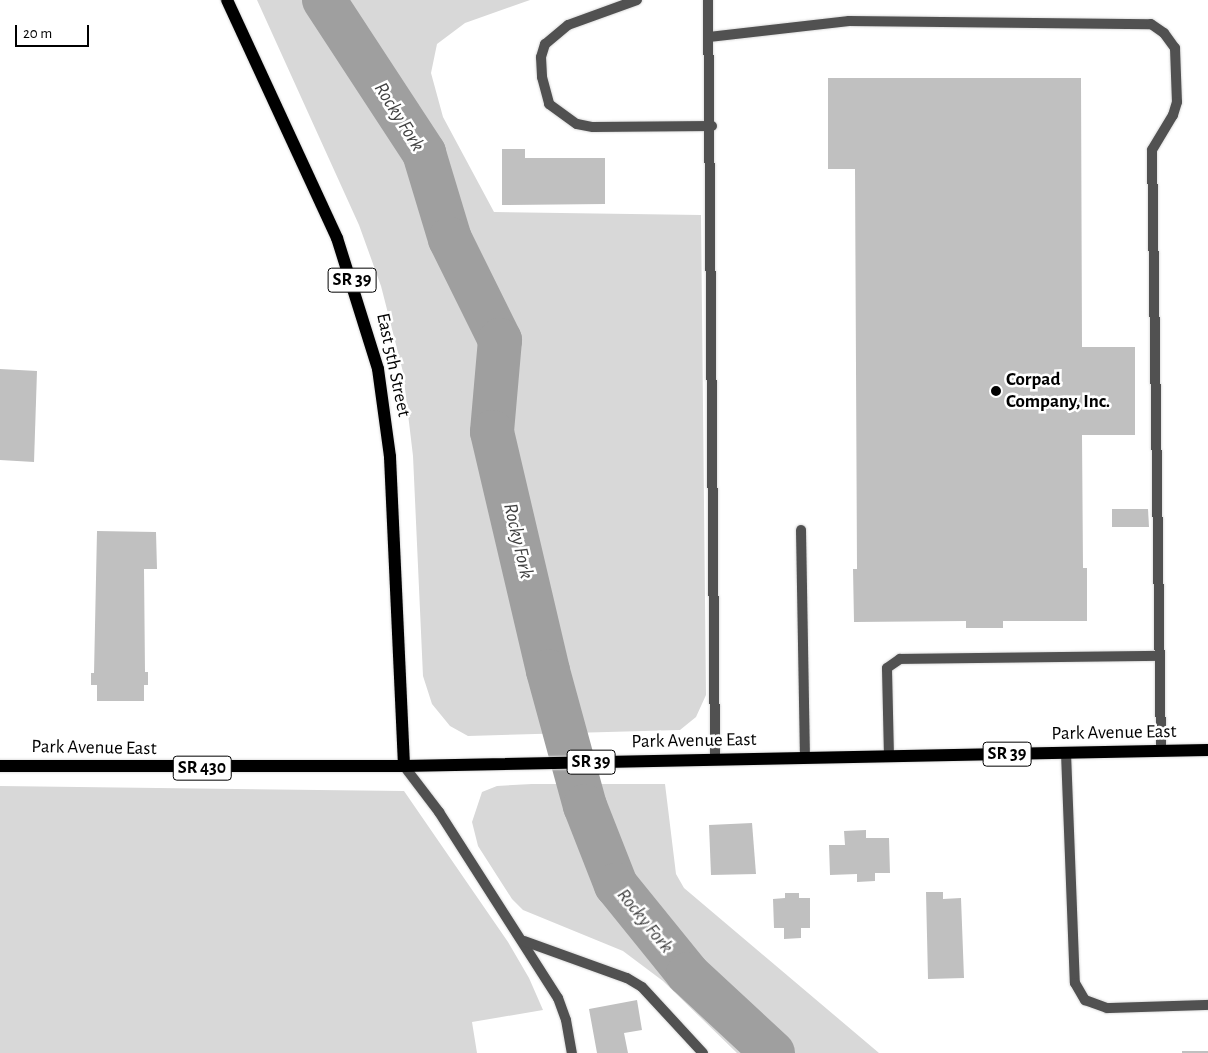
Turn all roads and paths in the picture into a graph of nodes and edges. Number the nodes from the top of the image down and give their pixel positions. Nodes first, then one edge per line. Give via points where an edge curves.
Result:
1 (227, 0) edge
2 (637, 0) edge
3 (708, 0) edge
4 (709, 38) junction
5 (712, 126) junction
6 (801, 530) dead end
7 (1160, 656) junction
8 (1208, 750) edge
9 (1161, 751) junction
10 (1066, 753) junction
11 (889, 757) junction
12 (806, 758) junction
13 (715, 760) junction
14 (0, 766) edge
15 (404, 766) junction
16 (524, 941) junction
17 (1208, 1005) edge
18 (572, 1053) edge
19 (703, 1053) edge

1 - 15 main road, East 5th Street / SR 39 via 337,238 378,369 390,457
2 - 5 street via 568,25 545,44 541,57 542,76 549,104 577,124 593,127
3 - 4 street
4 - 5 street
4 - 7 street via 849,21 1150,24 1164,33 1175,48 1177,102 1174,115 1152,150
5 - 13 street
6 - 12 street
7 - 9 street
7 - 11 street via 900,659 887,668
8 - 9 main road, Park Avenue East / SR 39
9 - 10 main road, Park Avenue East / SR 39
10 - 11 main road, Park Avenue East / SR 39
10 - 17 street via 1075,982 1085,1000 1107,1008
11 - 12 main road, Park Avenue East / SR 39
12 - 13 main road, Park Avenue East / SR 39
13 - 15 main road, Park Avenue East / SR 39
14 - 15 main road, Park Avenue East / SR 430
15 - 16 street via 439,812
16 - 18 street via 558,998
16 - 19 street via 627,978 642,987

